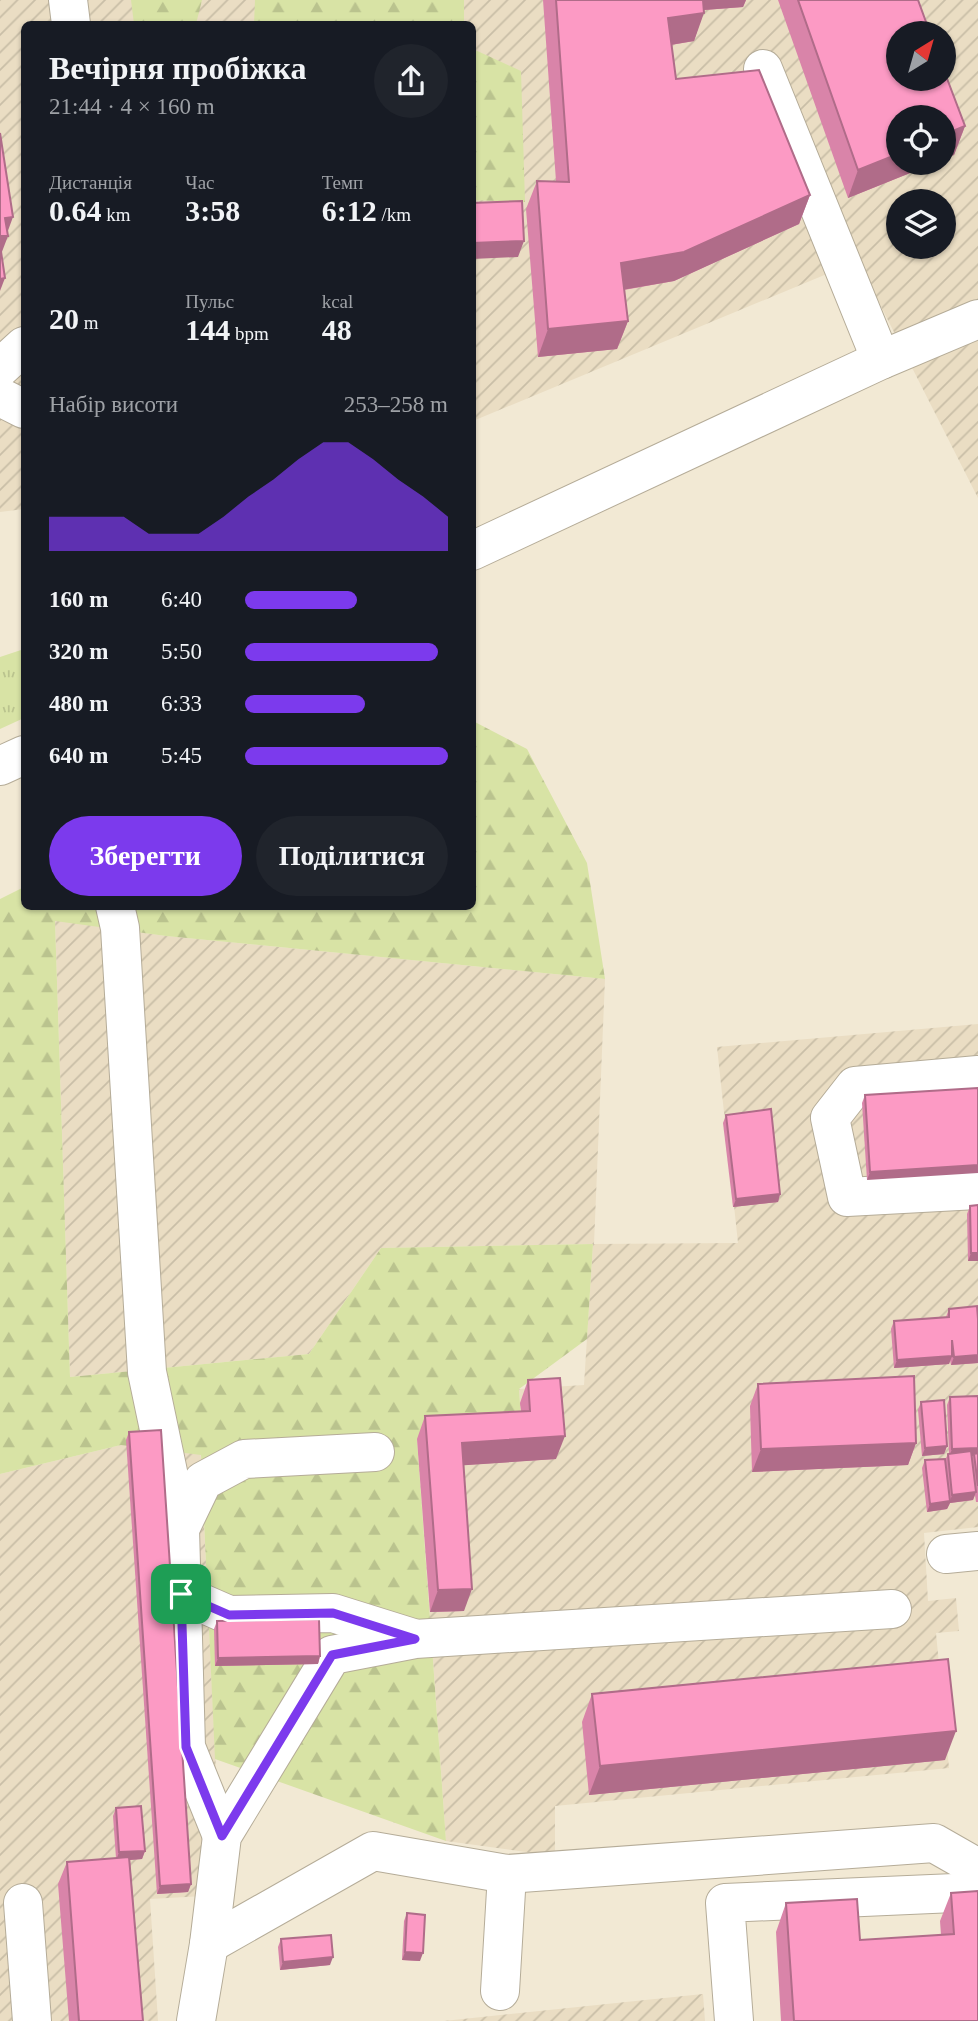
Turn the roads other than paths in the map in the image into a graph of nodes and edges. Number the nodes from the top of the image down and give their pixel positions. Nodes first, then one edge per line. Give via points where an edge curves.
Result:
1 (68, 0) edge
2 (71, 21) edge
3 (764, 69) dead end
4 (978, 320) edge
5 (21, 349) edge
6 (881, 360) junction
7 (0, 368) edge
8 (0, 397) edge
9 (21, 408) edge
10 (476, 549) edge
11 (21, 756) edge
12 (0, 766) edge
13 (116, 910) edge
14 (978, 1075) edge
15 (978, 1189) edge
16 (375, 1452) dead end
17 (180, 1528) junction
18 (181, 1594) junction
19 (892, 1609) dead end
20 (415, 1639) junction
21 (222, 1836) junction
22 (978, 1868) edge
23 (507, 1874) junction
24 (978, 1892) edge
25 (23, 1903) dead end
26 (209, 1944) junction
27 (500, 1991) dead end
28 (32, 2021) edge
29 (196, 2021) edge
30 (734, 2021) edge

1 - 2 lane
3 - 6 lane
4 - 6 lane
5 - 7 lane
6 - 10 lane
8 - 9 lane
11 - 12 lane
13 - 17 lane via 147,1372
14 - 15 lane via 855,1086 830,1118 847,1197
16 - 17 lane via 244,1458 203,1481
17 - 18 lane
18 - 20 lane via 229,1615 333,1613
18 - 21 lane via 186,1747
19 - 20 lane
20 - 21 lane via 332,1655
21 - 26 lane
22 - 23 lane via 934,1843
23 - 26 lane via 373,1851
23 - 27 lane
24 - 30 lane via 725,1903
25 - 28 lane
26 - 29 lane

